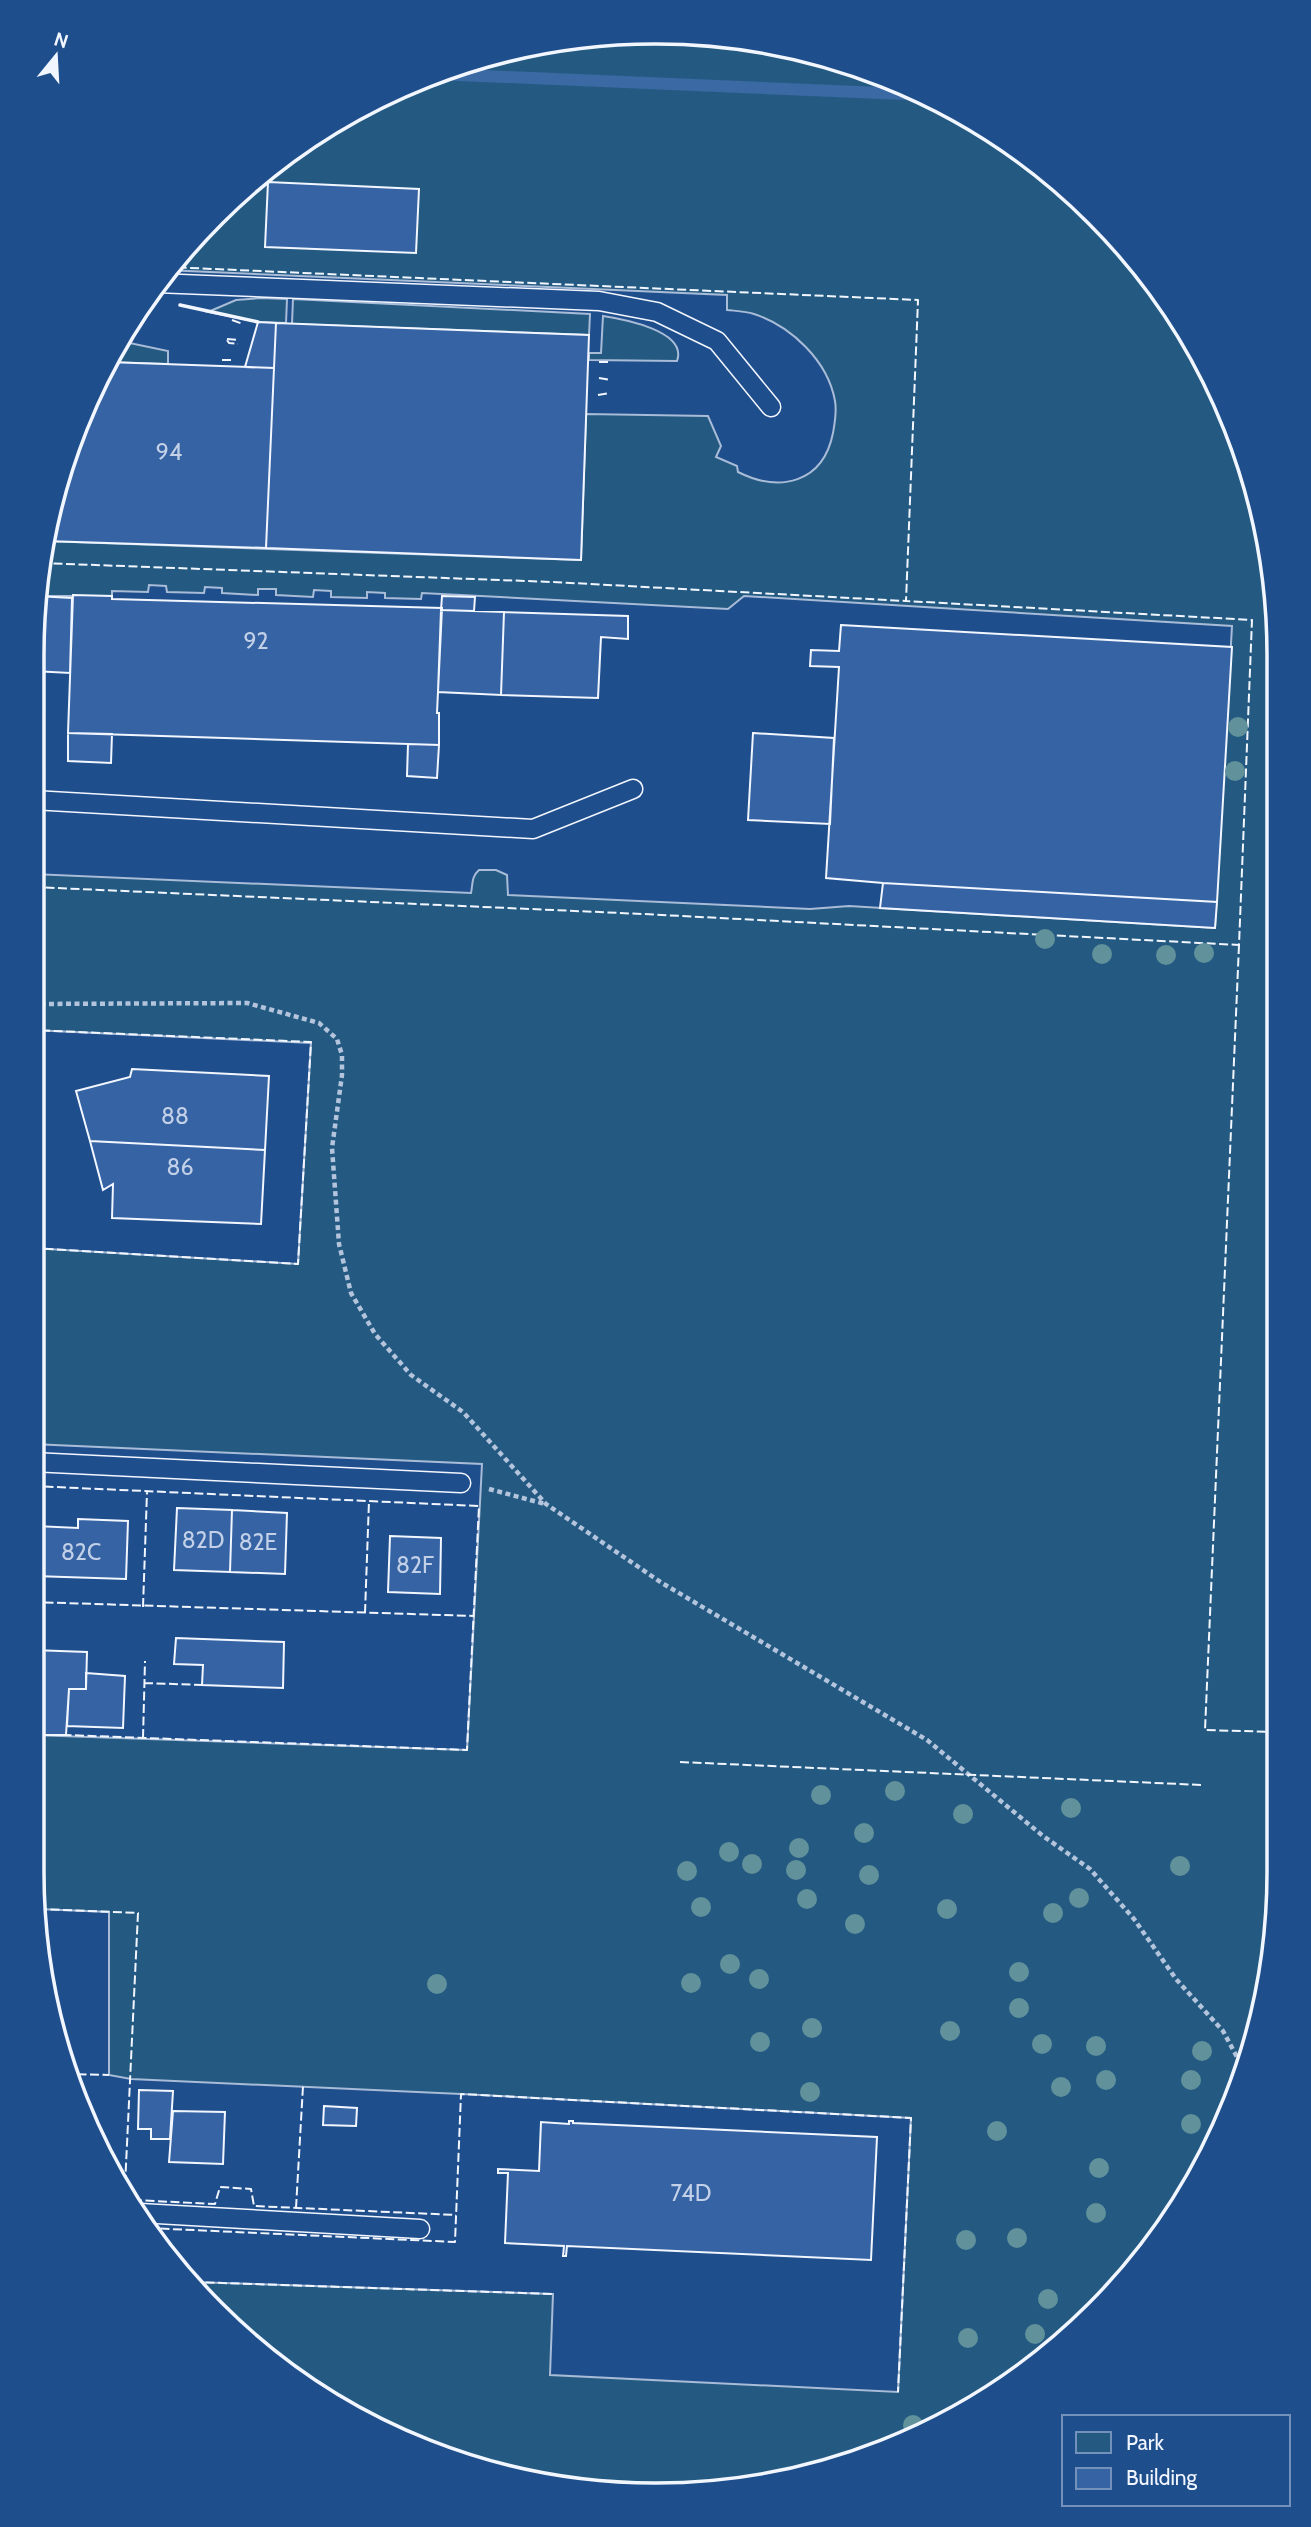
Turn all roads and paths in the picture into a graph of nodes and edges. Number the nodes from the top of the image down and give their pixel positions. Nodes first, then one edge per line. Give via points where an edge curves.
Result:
1 (170, 284) edge
2 (771, 407) dead end
3 (633, 789) dead end
4 (44, 801) edge
5 (44, 1004) edge
6 (44, 1463) edge
7 (461, 1483) joint
8 (546, 1504) junction
9 (1238, 2058) edge
10 (149, 2213) edge
11 (420, 2229) dead end

1 - 2 lane via 599,301 657,313 717,341
3 - 4 lane via 533,829
5 - 8 path via 247,1003 319,1023 337,1039 342,1075 332,1148 339,1244 351,1293 375,1334 411,1375 463,1412
6 - 7 lane
7 - 8 path
8 - 9 path via 662,1583 927,1740 1090,1869 1223,2031
10 - 11 lane

